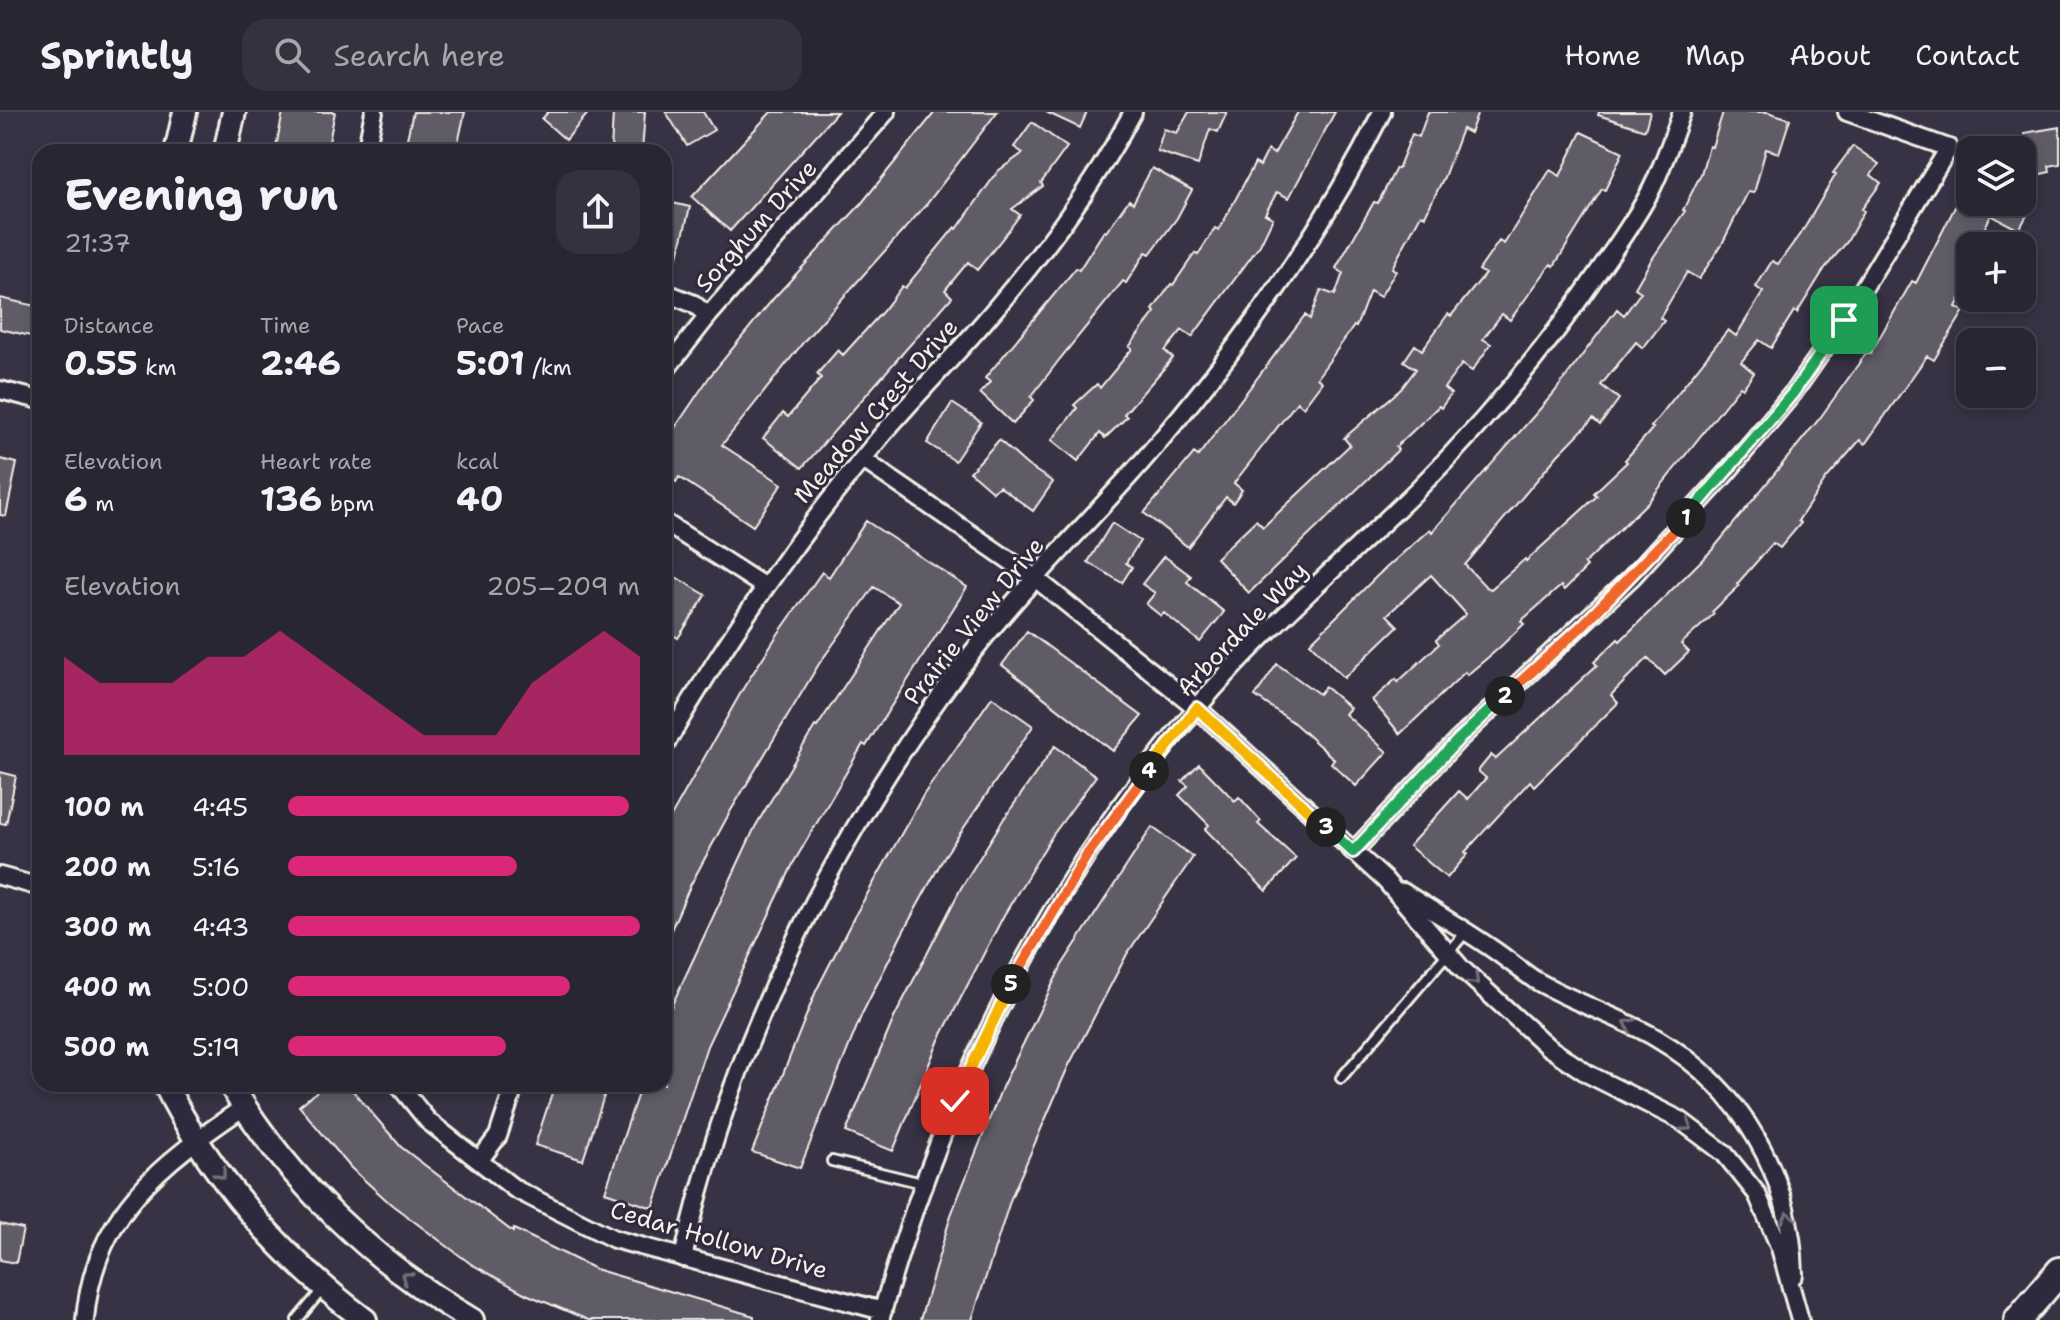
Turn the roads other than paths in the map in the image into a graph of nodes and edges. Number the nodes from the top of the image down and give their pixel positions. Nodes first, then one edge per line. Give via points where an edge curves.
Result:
1 (185, 112) edge
2 (234, 112) edge
3 (374, 112) edge
4 (886, 112) edge
5 (1133, 112) edge
6 (1382, 112) edge
7 (1682, 112) edge
8 (1847, 112) edge
9 (178, 144) edge
10 (227, 144) edge
11 (368, 144) edge
12 (672, 295) edge
13 (708, 316) junction
14 (672, 362) edge
15 (0, 390) edge
16 (32, 398) edge
17 (862, 459) junction
18 (672, 527) edge
19 (1035, 578) junction
20 (765, 587) junction
21 (1197, 708) junction
22 (672, 734) edge
23 (1353, 852) junction
24 (0, 876) edge
25 (1385, 880) junction
26 (32, 885) edge
27 (1466, 932) junction
28 (1449, 954) junction
29 (1341, 1078) dead end
30 (170, 1092) edge
31 (235, 1092) edge
32 (404, 1092) edge
33 (512, 1092) edge
34 (244, 1107) junction
35 (196, 1139) junction
36 (479, 1161) junction
37 (832, 1161) dead end
38 (922, 1183) junction
39 (683, 1258) junction
40 (2060, 1271) edge
41 (325, 1286) junction
42 (1795, 1294) junction
43 (881, 1315) edge
44 (85, 1320) edge
45 (297, 1320) edge
46 (365, 1320) edge
47 (472, 1320) edge
48 (1800, 1320) edge
49 (2018, 1320) edge

1 - 9 main road
2 - 10 main road
3 - 11 street
4 - 13 street, Sorghum Drive
5 - 17 street, Meadow Crest Drive via 1091,186 1037,259
6 - 19 street, Prairie View Drive via 1317,228 1214,375
7 - 21 street, Arbordale Way via 1653,187 1633,220 1505,394 1439,467 1288,611
8 - 23 street via 1949,148 1844,320 1793,393 1728,471 1622,586 1457,741
12 - 13 street
13 - 14 street, Sorghum Drive
15 - 16 street
17 - 19 street
17 - 20 street, Meadow Crest Drive
18 - 20 street
19 - 21 street
19 - 39 street, Prairie View Drive via 960,669 887,777 820,892 726,1103
20 - 22 street, Meadow Crest Drive
21 - 23 street
21 - 38 street, Arbordale Way via 1100,836 1039,934 987,1031
23 - 25 street
24 - 26 street
25 - 27 street
25 - 28 street
27 - 28 lane
42 -> 27 street via 1794,1242 1780,1185 1754,1131 1724,1093 1658,1039 1536,980
28 - 29 lane
28 -> 42 street via 1548,1047 1588,1074 1680,1120 1724,1153 1757,1194
30 - 35 main road
31 - 34 main road
32 - 36 street, Cedar Hollow Drive via 428,1121
33 - 36 street via 498,1136
34 - 35 street
47 -> 34 main road via 350,1231 284,1161
35 -> 41 main road via 262,1225
35 - 44 street via 145,1183 119,1216 94,1269
36 - 39 street, Cedar Hollow Drive via 515,1189 614,1239
37 - 38 lane
38 - 43 street, Arbordale Way
39 - 43 street, Cedar Hollow Drive
40 - 49 highway
41 - 45 lane
41 - 46 main road
42 - 48 street

